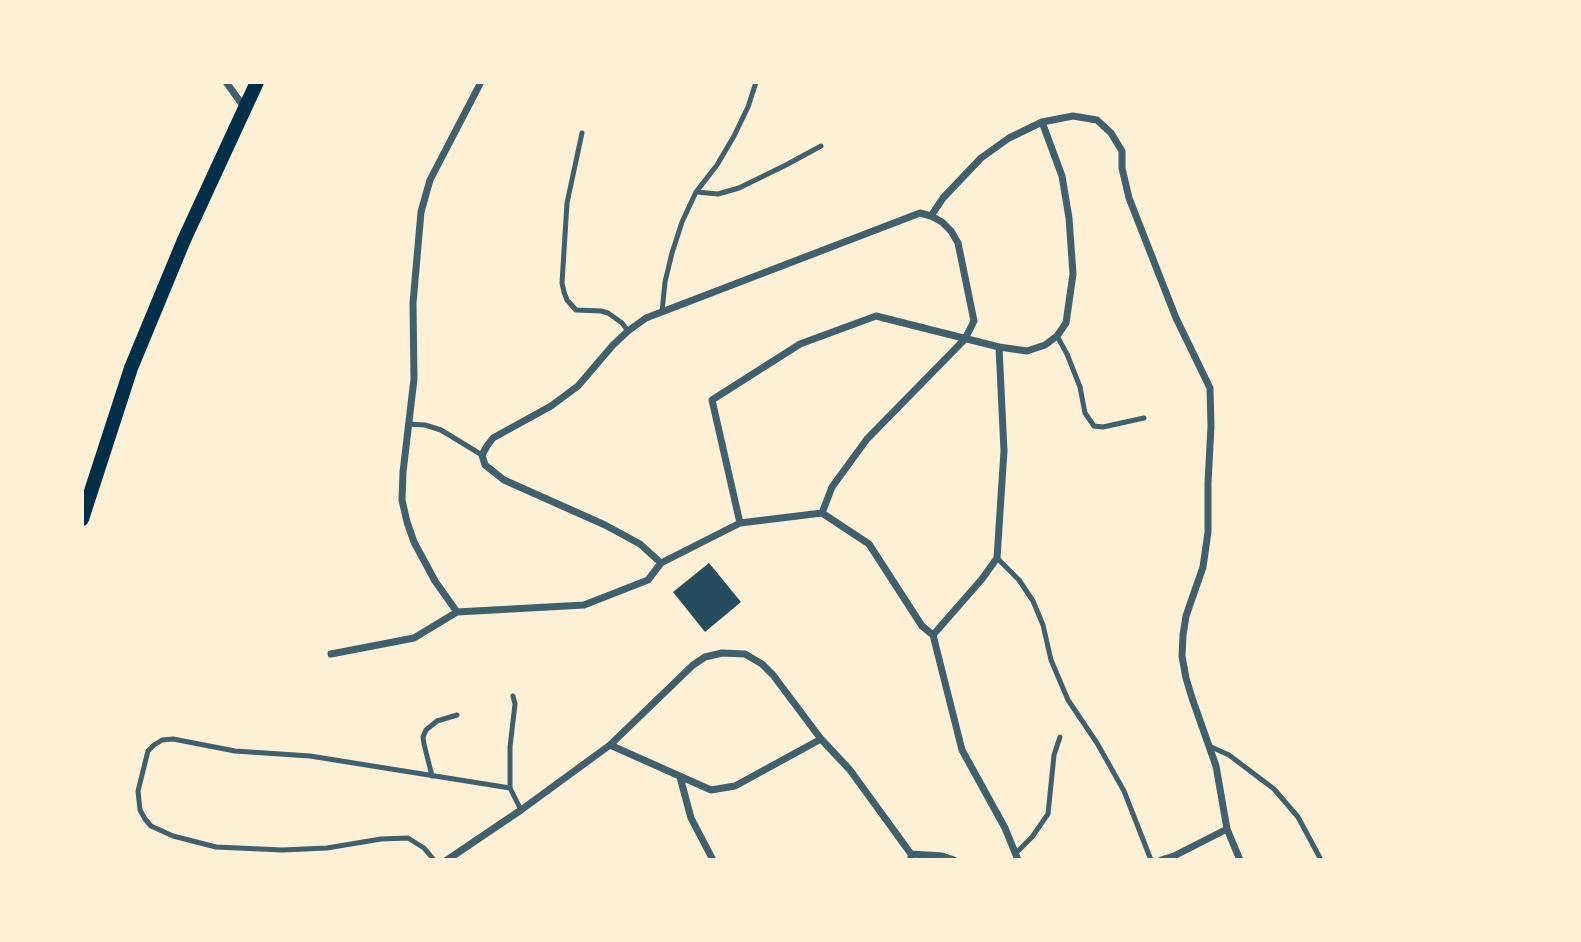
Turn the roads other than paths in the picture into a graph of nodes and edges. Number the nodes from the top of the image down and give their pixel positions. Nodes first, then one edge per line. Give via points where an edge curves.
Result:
1 (226, 82) edge
2 (257, 82) edge
3 (481, 82) edge
4 (756, 82) edge
5 (244, 108) junction
6 (1042, 122) junction
7 (582, 133) dead end
8 (821, 146) dead end
9 (696, 192) junction
10 (931, 216) junction
11 (662, 312) junction
12 (628, 331) junction
13 (1057, 336) junction
14 (965, 340) junction
15 (999, 347) junction
16 (1144, 418) dead end
17 (408, 424) junction
18 (482, 455) junction
19 (822, 513) junction
20 (82, 519) edge
21 (740, 523) junction
22 (997, 558) junction
23 (661, 563) junction
24 (457, 612) junction
25 (933, 635) junction
26 (331, 654) dead end
27 (513, 696) dead end
28 (457, 715) dead end
29 (1060, 737) dead end
30 (821, 739) junction
31 (610, 745) junction
32 (1209, 746) junction
33 (432, 776) junction
34 (680, 777) junction
35 (509, 788) junction
36 (521, 810) junction
37 (1227, 829) junction
38 (911, 857) edge
39 (1016, 857) edge
40 (1320, 858) edge
41 (434, 860) edge
42 (447, 860) edge
43 (713, 860) edge
44 (954, 860) edge
45 (1151, 860) edge
46 (1161, 860) edge
47 (1240, 860) edge

1 - 5 street
2 - 5 main road
3 - 17 street via 430,180 421,212
4 - 9 lane via 734,136
5 - 20 main road via 131,368
6 - 10 street via 981,158
6 - 13 street via 1062,176 1073,274 1066,323
6 - 32 street via 1073,116 1097,120 1117,141 1129,198 1176,318 1210,388 1208,532 1203,567 1186,616 1182,656
7 - 12 lane via 567,203 564,292 576,310 601,310
8 - 9 lane via 739,188 718,194
9 - 11 lane via 672,253
10 - 11 street via 920,213
10 - 14 street via 951,231 958,243 974,321
11 - 12 street
12 - 18 street via 578,386 493,438
13 - 15 street via 1027,351
13 - 16 lane via 1080,387 1084,413 1094,426
14 - 15 street
14 - 19 street via 867,439 832,487
14 - 21 street via 876,316 800,344 712,400
15 - 22 street via 1004,452
17 - 18 lane via 441,430
17 - 24 street via 402,500 407,522 435,581
18 - 23 street via 485,465 504,480 605,525 640,544
19 - 21 street
19 - 25 street via 869,544 922,626
21 - 23 street
22 - 25 street
22 - 45 lane via 1033,601 1068,701 1124,791
23 - 24 street via 648,580 584,605
24 - 26 street via 414,638
25 - 39 street via 962,750
27 - 35 lane
28 - 33 lane via 426,730 424,744
29 - 39 lane via 1048,814
30 - 31 street via 762,664 745,654 722,653 693,665
30 - 34 street via 735,786 711,790
30 - 38 street via 850,770
31 - 34 street
31 - 36 street
32 - 37 street
32 - 40 lane via 1229,755 1274,789 1298,817
33 - 35 lane
33 - 41 lane via 173,739 162,740 148,751 138,800 151,826 195,843 282,850 408,838
34 - 43 street via 691,818
35 - 36 lane
36 - 42 street
37 - 46 street
37 - 47 street
38 - 44 street

